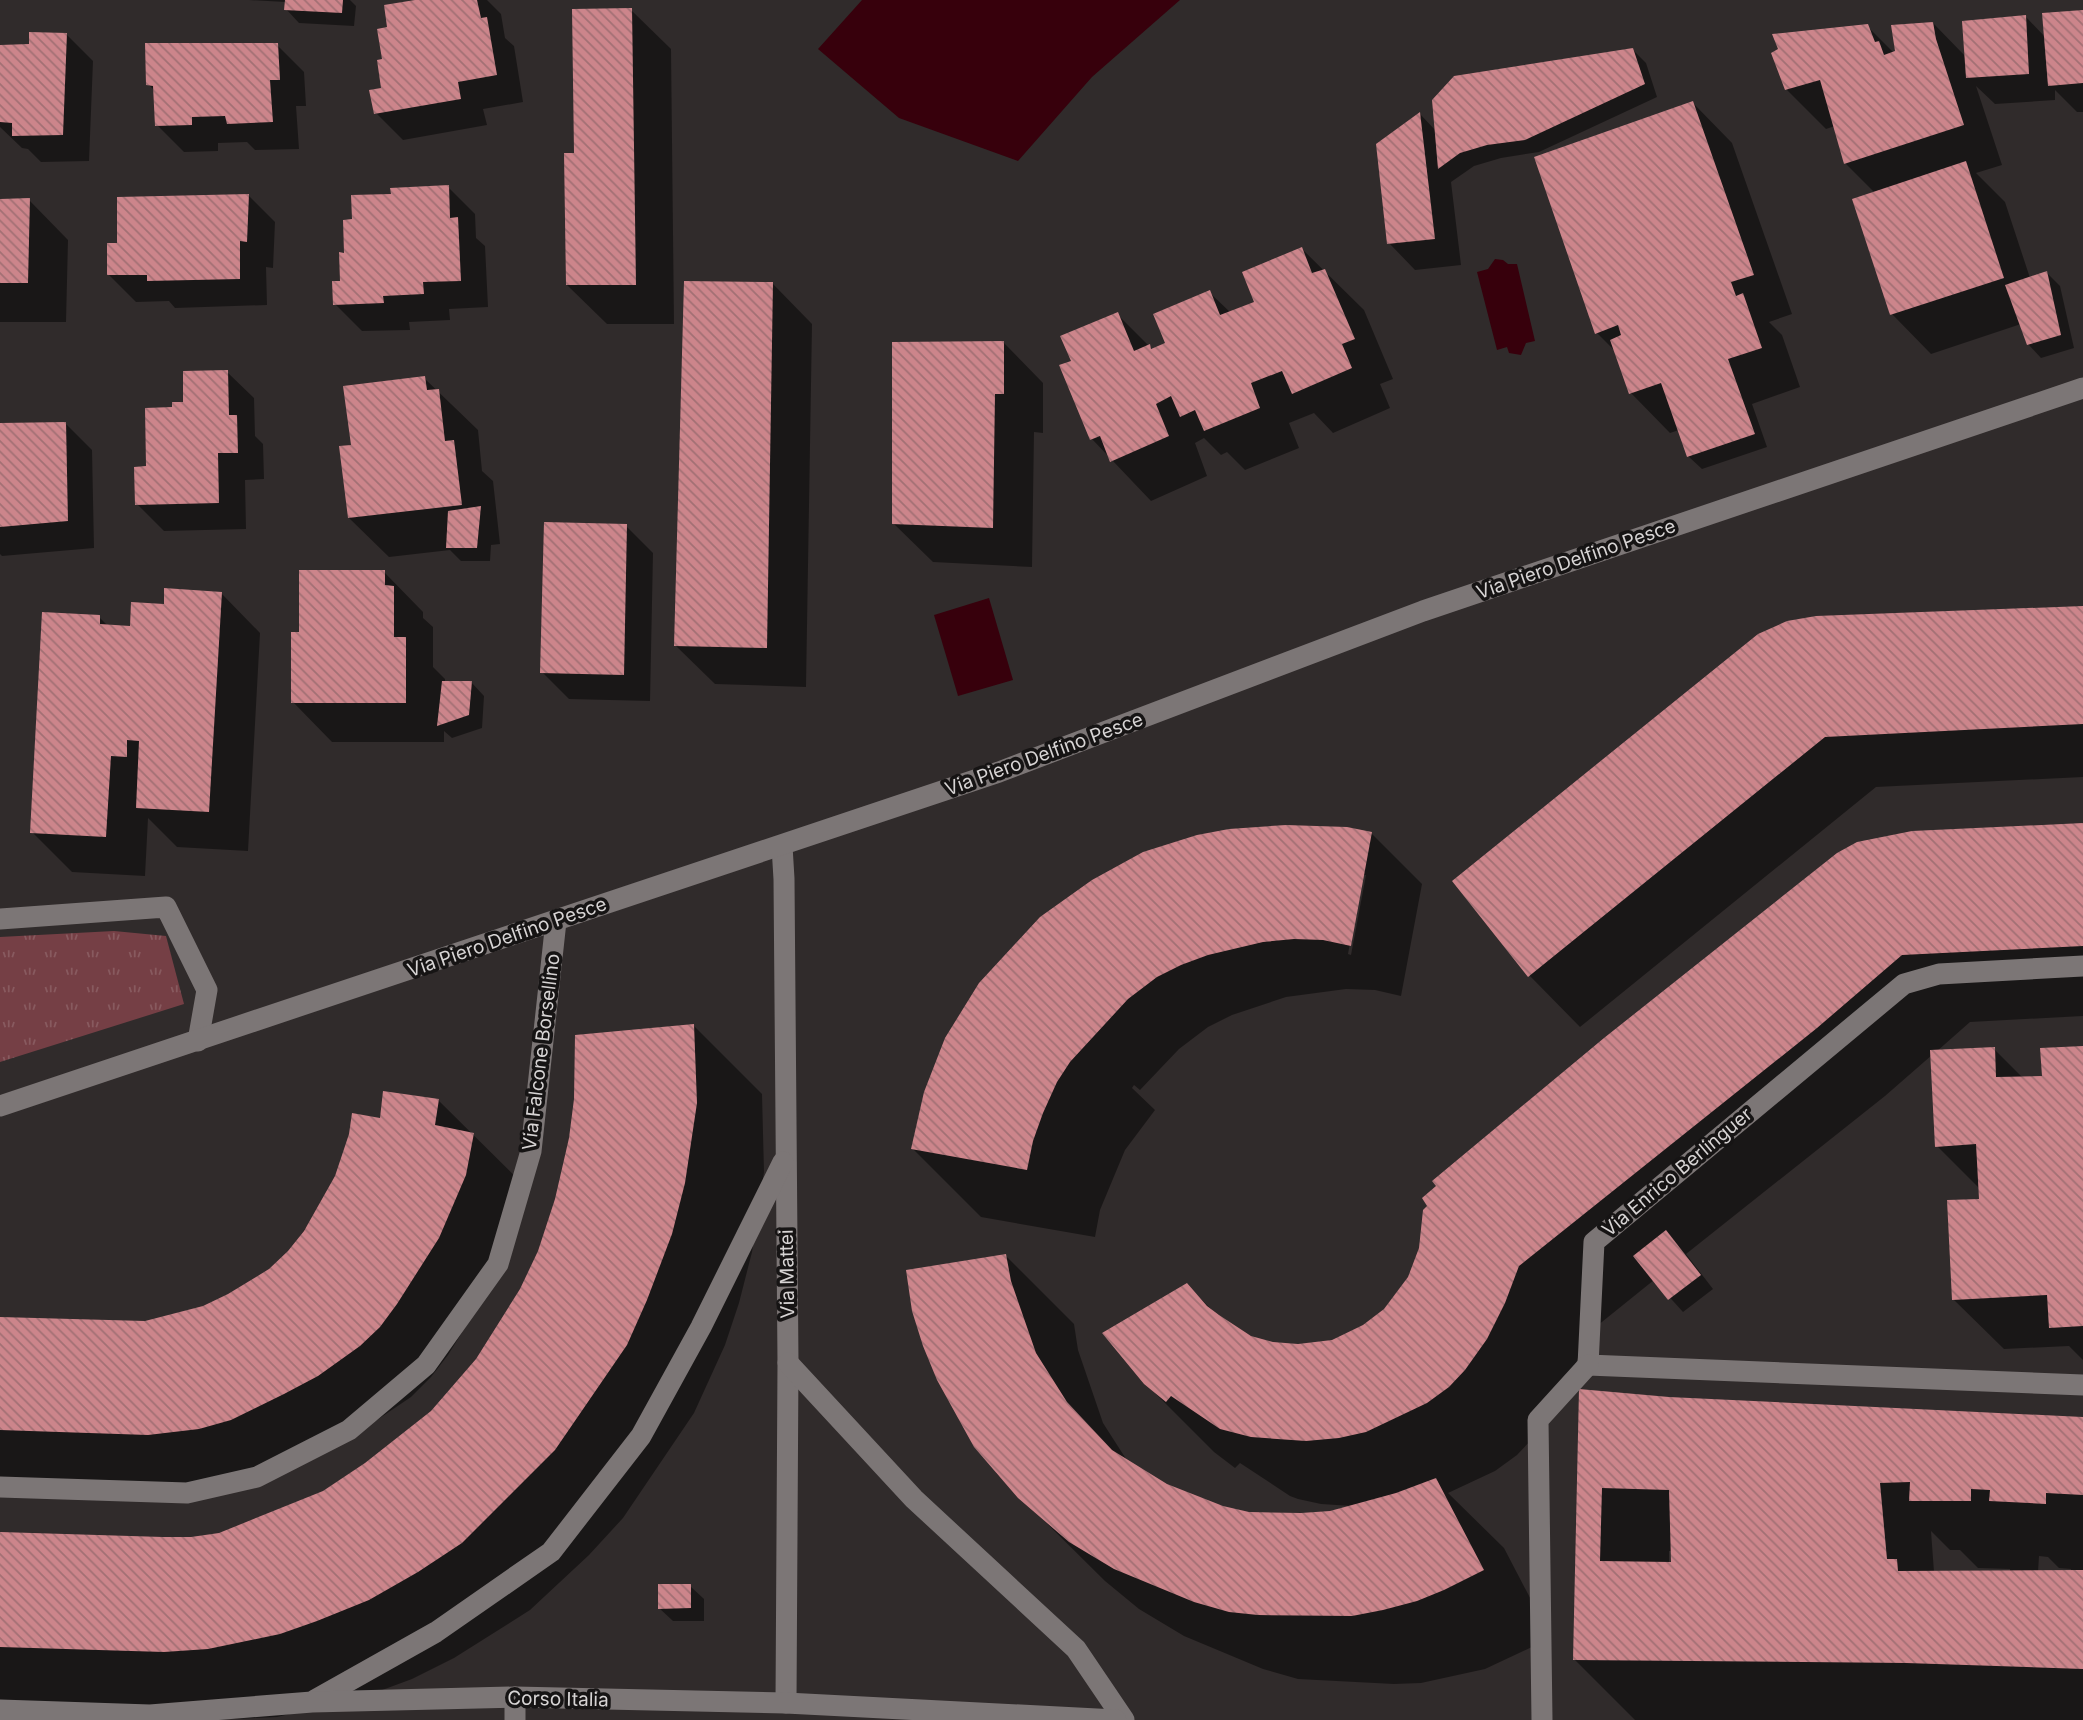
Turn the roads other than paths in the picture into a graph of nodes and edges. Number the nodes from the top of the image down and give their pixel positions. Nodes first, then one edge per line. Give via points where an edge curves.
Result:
1 (2083, 388) edge
2 (782, 846) junction
3 (0, 919) edge
4 (556, 921) junction
5 (2083, 966) edge
6 (198, 1041) junction
7 (0, 1106) edge
8 (786, 1157) junction
9 (788, 1363) junction
10 (1588, 1365) junction
11 (2083, 1385) edge
12 (0, 1487) edge
13 (515, 1698) junction
14 (312, 1702) junction
15 (786, 1703) junction
16 (0, 1710) edge
17 (514, 1720) edge
18 (1116, 1720) edge
19 (1124, 1720) edge
20 (1542, 1720) edge

1 - 2 street, Via Piero Delfino Pesce via 1423,611 999,772
2 - 4 street, Via Piero Delfino Pesce
2 - 8 street, Via Mattei
3 - 6 street via 166,907 207,990
4 - 6 street, Via Piero Delfino Pesce
4 - 12 street, Via Falcone Borsellino via 531,1150 498,1264 426,1364 349,1430 257,1477 187,1493
5 - 10 street, Via Enrico Berlinguer via 1939,974 1904,984 1594,1242
6 - 7 street, Via Piero Delfino Pesce
8 - 9 street, Via Mattei
8 - 14 street via 701,1327 640,1436 551,1552 436,1632
9 - 15 street, Via Mattei
9 - 19 street via 914,1499 1076,1649
10 - 11 street
10 - 20 street via 1538,1420
13 - 14 street, Corso Italia
13 - 15 street, Corso Italia
13 - 17 street
14 - 16 street, Corso Italia via 150,1714
15 - 18 street, Corso Italia

